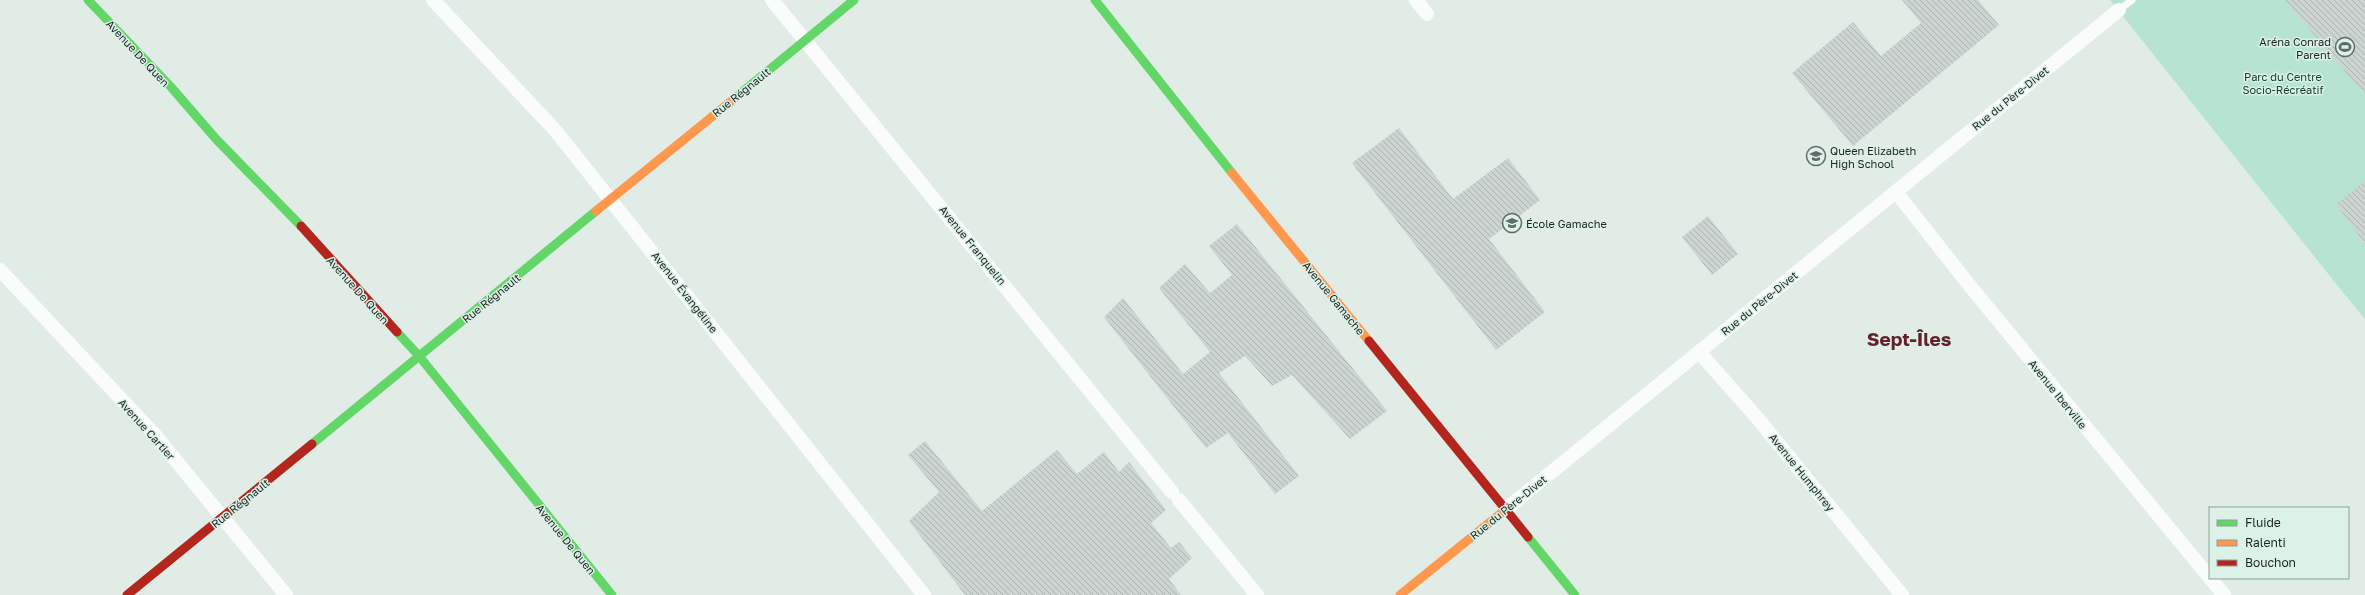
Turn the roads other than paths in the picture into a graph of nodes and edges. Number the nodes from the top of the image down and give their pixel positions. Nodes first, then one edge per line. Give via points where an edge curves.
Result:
1 (88, 0) edge
2 (433, 0) edge
3 (772, 0) edge
4 (854, 0) edge
5 (1095, 0) edge
6 (1416, 0) edge
7 (2132, 0) edge
8 (2118, 10) joint
9 (1427, 14) dead end
10 (806, 40) junction
11 (1896, 192) junction
12 (611, 199) junction
13 (0, 270) edge
14 (1699, 352) junction
15 (419, 356) junction
16 (1505, 510) junction
17 (222, 517) junction
18 (2209, 577) edge
19 (2211, 579) edge
20 (127, 595) edge
21 (286, 595) edge
22 (612, 595) edge
23 (924, 595) edge
24 (1257, 595) edge
25 (1400, 595) edge
26 (1575, 595) edge
27 (1902, 595) edge
28 (2224, 595) edge

1 - 15 street, Avenue De Quen
2 - 12 street, Avenue Évangéline via 555,130
3 - 10 street, Avenue Franquelin
4 - 10 street, Rue Régnault
5 - 16 street, Avenue Gamache
6 - 9 street
7 - 8 lane
8 - 11 street, Rue du Père-Divet
10 - 12 street, Rue Régnault
10 - 24 street, Avenue Franquelin
11 - 14 street, Rue du Père-Divet
11 - 18 street, Avenue Iberville
12 - 15 street, Rue Régnault
12 - 23 street, Avenue Évangéline
13 - 17 street, Avenue Cartier via 155,435
14 - 16 street, Rue du Père-Divet
14 - 27 street, Avenue Humphrey via 1759,420
15 - 17 street, Rue Régnault
15 - 22 street, Avenue De Quen
16 - 25 street, Rue du Père-Divet
16 - 26 street, Avenue Gamache
17 - 20 street, Rue Régnault
17 - 21 street, Avenue Cartier
19 - 28 street, Avenue Iberville

